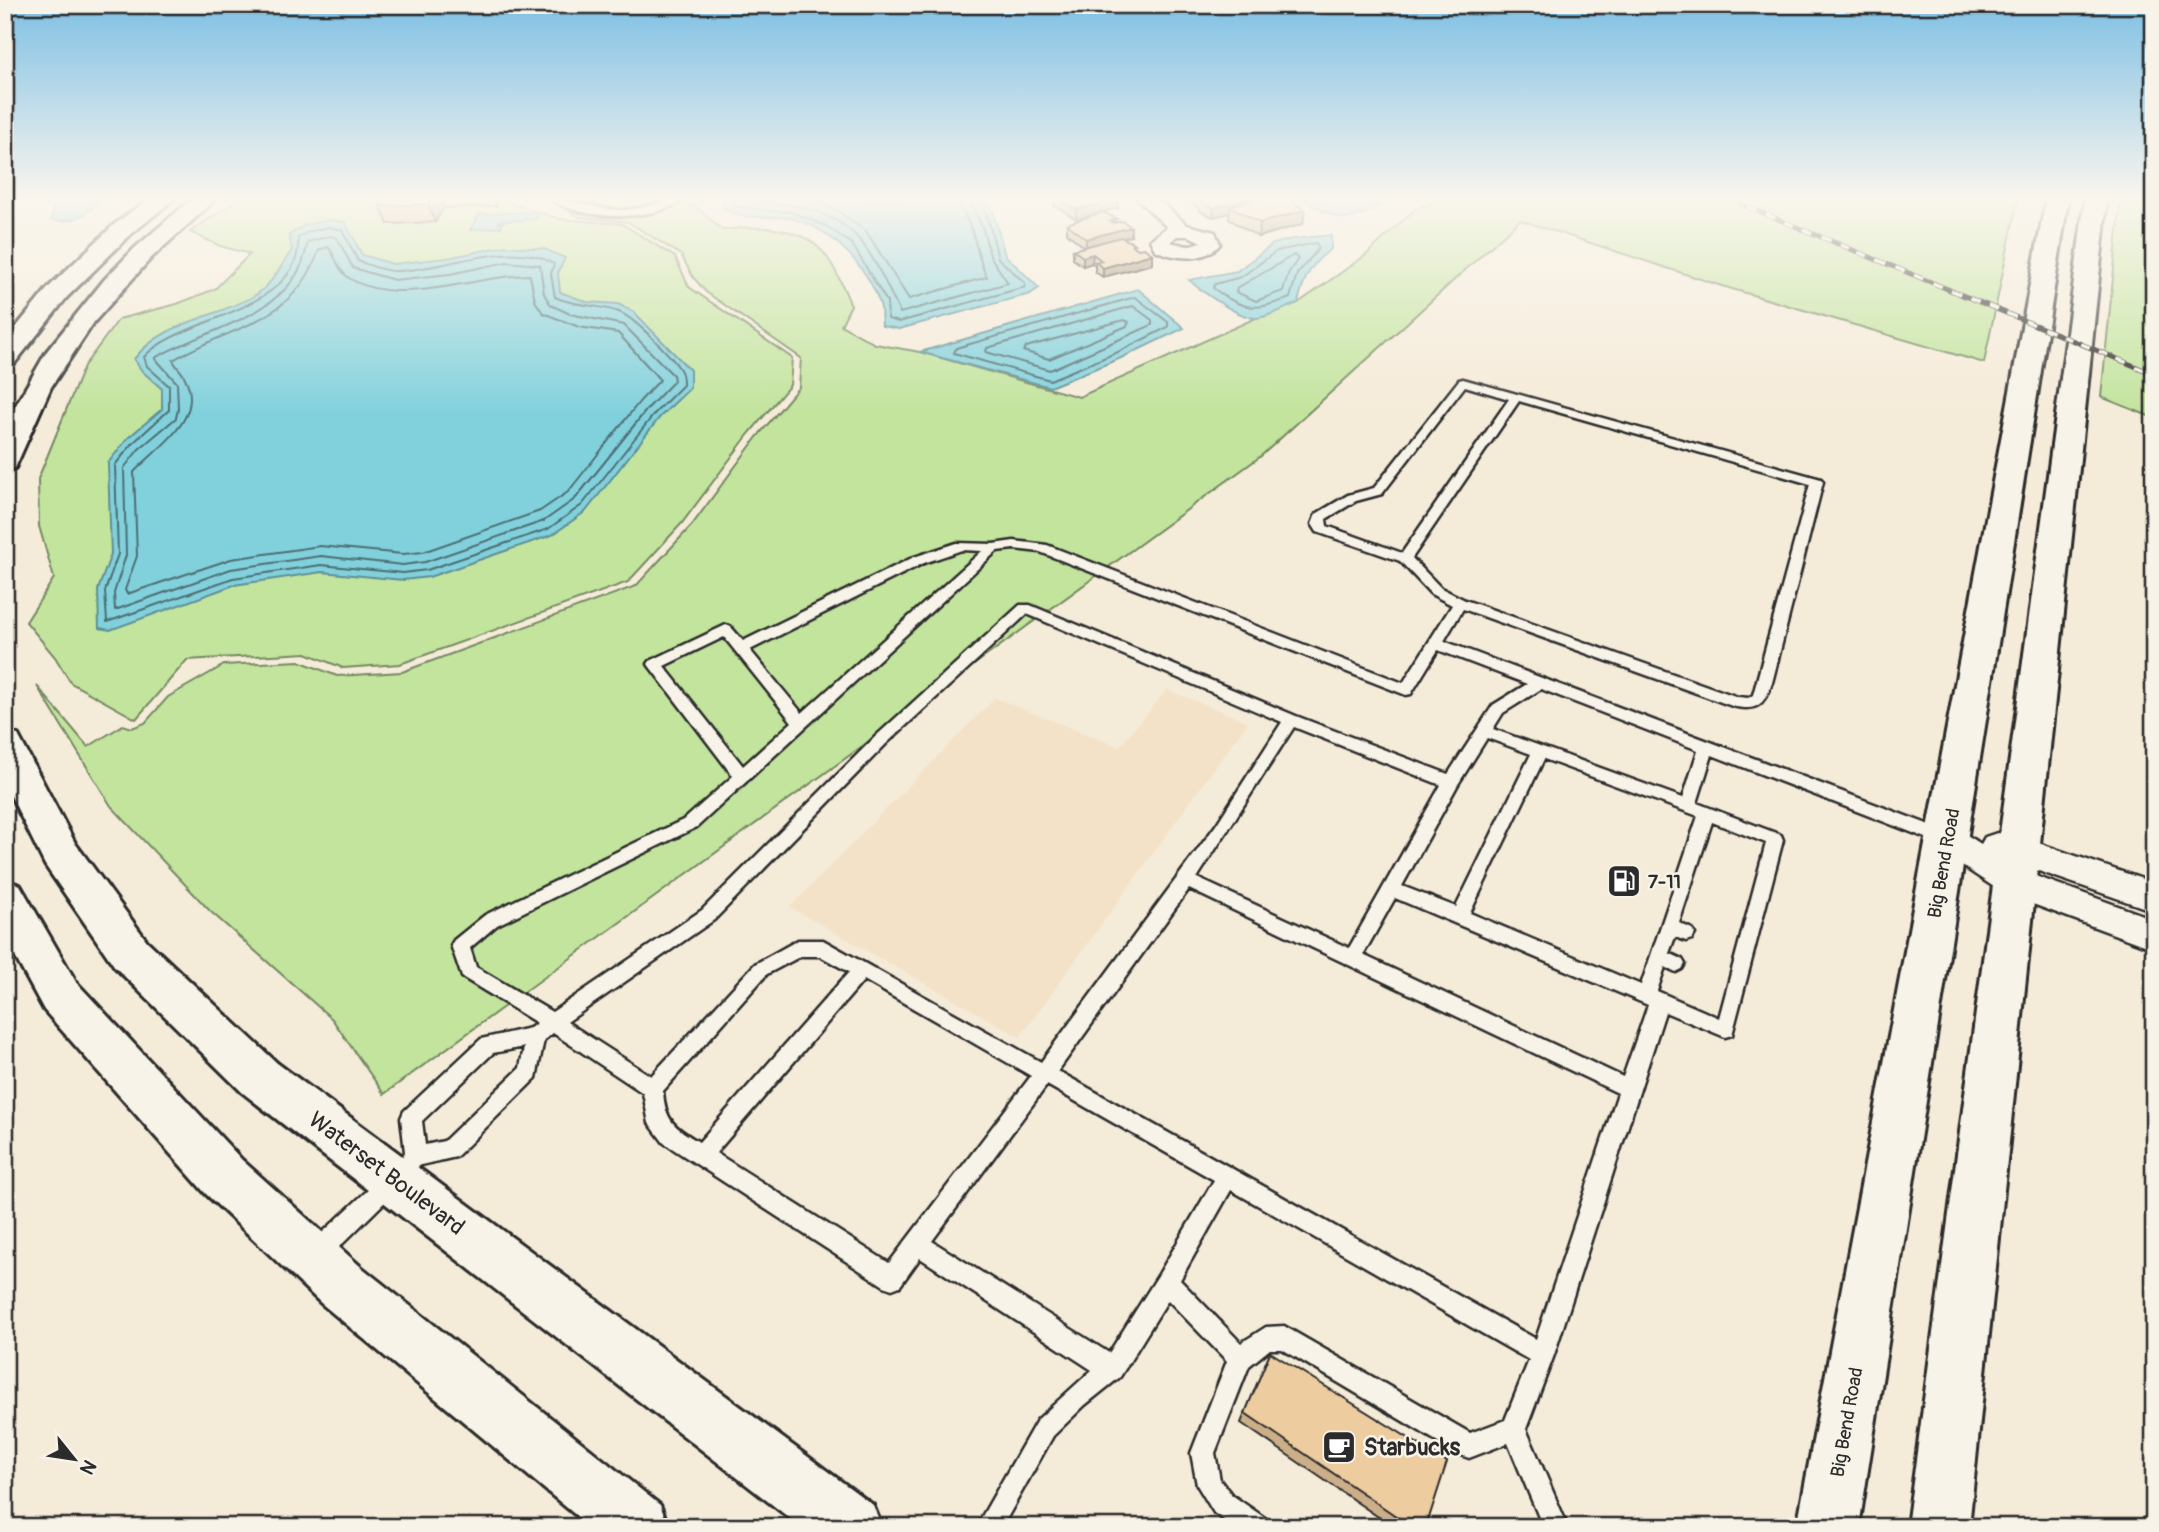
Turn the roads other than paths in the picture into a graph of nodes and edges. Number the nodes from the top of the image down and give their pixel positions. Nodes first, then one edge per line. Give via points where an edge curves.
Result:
1 (80, 270) edge
2 (127, 270) edge
3 (2045, 270) edge
4 (2087, 270) edge
5 (5, 358) edge
6 (1516, 397) junction
7 (5, 462) edge
8 (993, 548) junction
9 (1405, 558) junction
10 (1460, 603) junction
11 (1435, 643) junction
12 (741, 648) junction
13 (1539, 683) junction
14 (1291, 720) junction
15 (801, 722) junction
16 (1484, 731) junction
17 (5, 745) edge
18 (1707, 747) junction
19 (1540, 751) junction
20 (741, 775) junction
21 (1451, 782) junction
22 (1688, 806) junction
23 (1707, 813) junction
24 (1947, 839) junction
25 (2016, 866) junction
26 (1186, 880) junction
27 (1392, 889) junction
28 (5, 897) edge
29 (2154, 897) edge
30 (1460, 916) junction
31 (1669, 927) junction
32 (1686, 934) dead end
33 (2154, 934) edge
34 (1353, 957) junction
35 (862, 968) junction
36 (1652, 998) junction
37 (552, 1022) junction
38 (535, 1037) junction
39 (1045, 1072) junction
40 (653, 1088) junction
41 (1629, 1089) junction
42 (701, 1155) junction
43 (405, 1167) junction
44 (1228, 1176) junction
45 (917, 1244) junction
46 (312, 1258) junction
47 (1167, 1282) junction
48 (1542, 1355) junction
49 (1240, 1358) junction
50 (1112, 1369) junction
51 (1514, 1429) junction
52 (638, 1527) edge
53 (851, 1527) edge
54 (988, 1527) edge
55 (1256, 1527) edge
56 (1556, 1527) edge
57 (1828, 1527) edge
58 (1938, 1527) edge

1 - 5 main road
2 - 7 main road via 54,361
3 - 24 main road, Big Bend Road
4 - 25 main road
6 - 9 lane
6 - 9 lane via 1463,382 1378,491 1352,498 1320,517 1322,529
6 - 10 lane via 1817,482 1765,683 1751,704 1737,702
8 - 11 lane via 1042,548 1406,690
8 - 12 lane via 961,546 919,559
8 - 15 lane
9 - 10 lane via 1436,591
10 - 11 lane
11 - 13 lane
12 - 15 lane
12 - 20 lane via 726,631 655,664
13 - 16 lane via 1498,709
13 - 18 lane
14 - 21 lane
14 - 26 lane
14 - 37 lane via 1025,608 881,740 708,915
15 - 20 lane
16 - 19 lane
16 - 21 lane
17 - 43 main road, Waterset Boulevard via 60,854 131,954 260,1078
18 - 22 lane
18 - 24 lane
19 - 22 lane
19 - 30 lane
20 - 37 lane via 691,823 491,920 460,945 468,972
21 - 27 lane
22 - 23 lane
23 - 31 lane via 1702,853 1685,906
23 - 36 lane via 1775,840 1760,876 1730,988 1725,1029
24 - 25 street
24 - 57 main road, Big Bend Road
25 - 29 street
25 - 33 street
25 - 58 main road
26 - 34 lane
26 - 39 lane
27 - 30 lane
27 - 34 lane
28 - 46 main road via 61,996 224,1177
30 - 36 lane
31 - 32 lane
31 - 36 lane via 1667,961
34 - 41 lane
35 - 39 lane
35 - 40 lane via 823,948 797,948 761,969
35 - 42 lane
36 - 41 lane
37 - 38 lane
37 - 40 lane
38 - 43 lane via 529,1072 449,1150
38 - 43 lane via 488,1045 433,1096 411,1118
39 - 44 lane
39 - 45 lane
40 - 42 lane via 653,1111 664,1132
41 - 48 lane
42 - 45 lane via 891,1278
43 - 46 lane
43 - 53 main road, Waterset Boulevard
44 - 47 lane
44 - 48 lane
45 - 50 lane
46 - 52 main road
47 - 49 lane
47 - 50 lane
48 - 51 lane
49 - 51 lane via 1266,1338 1284,1337 1469,1446
49 - 55 lane via 1203,1453 1209,1485 1223,1504
50 - 54 lane via 1045,1428
51 - 56 lane

